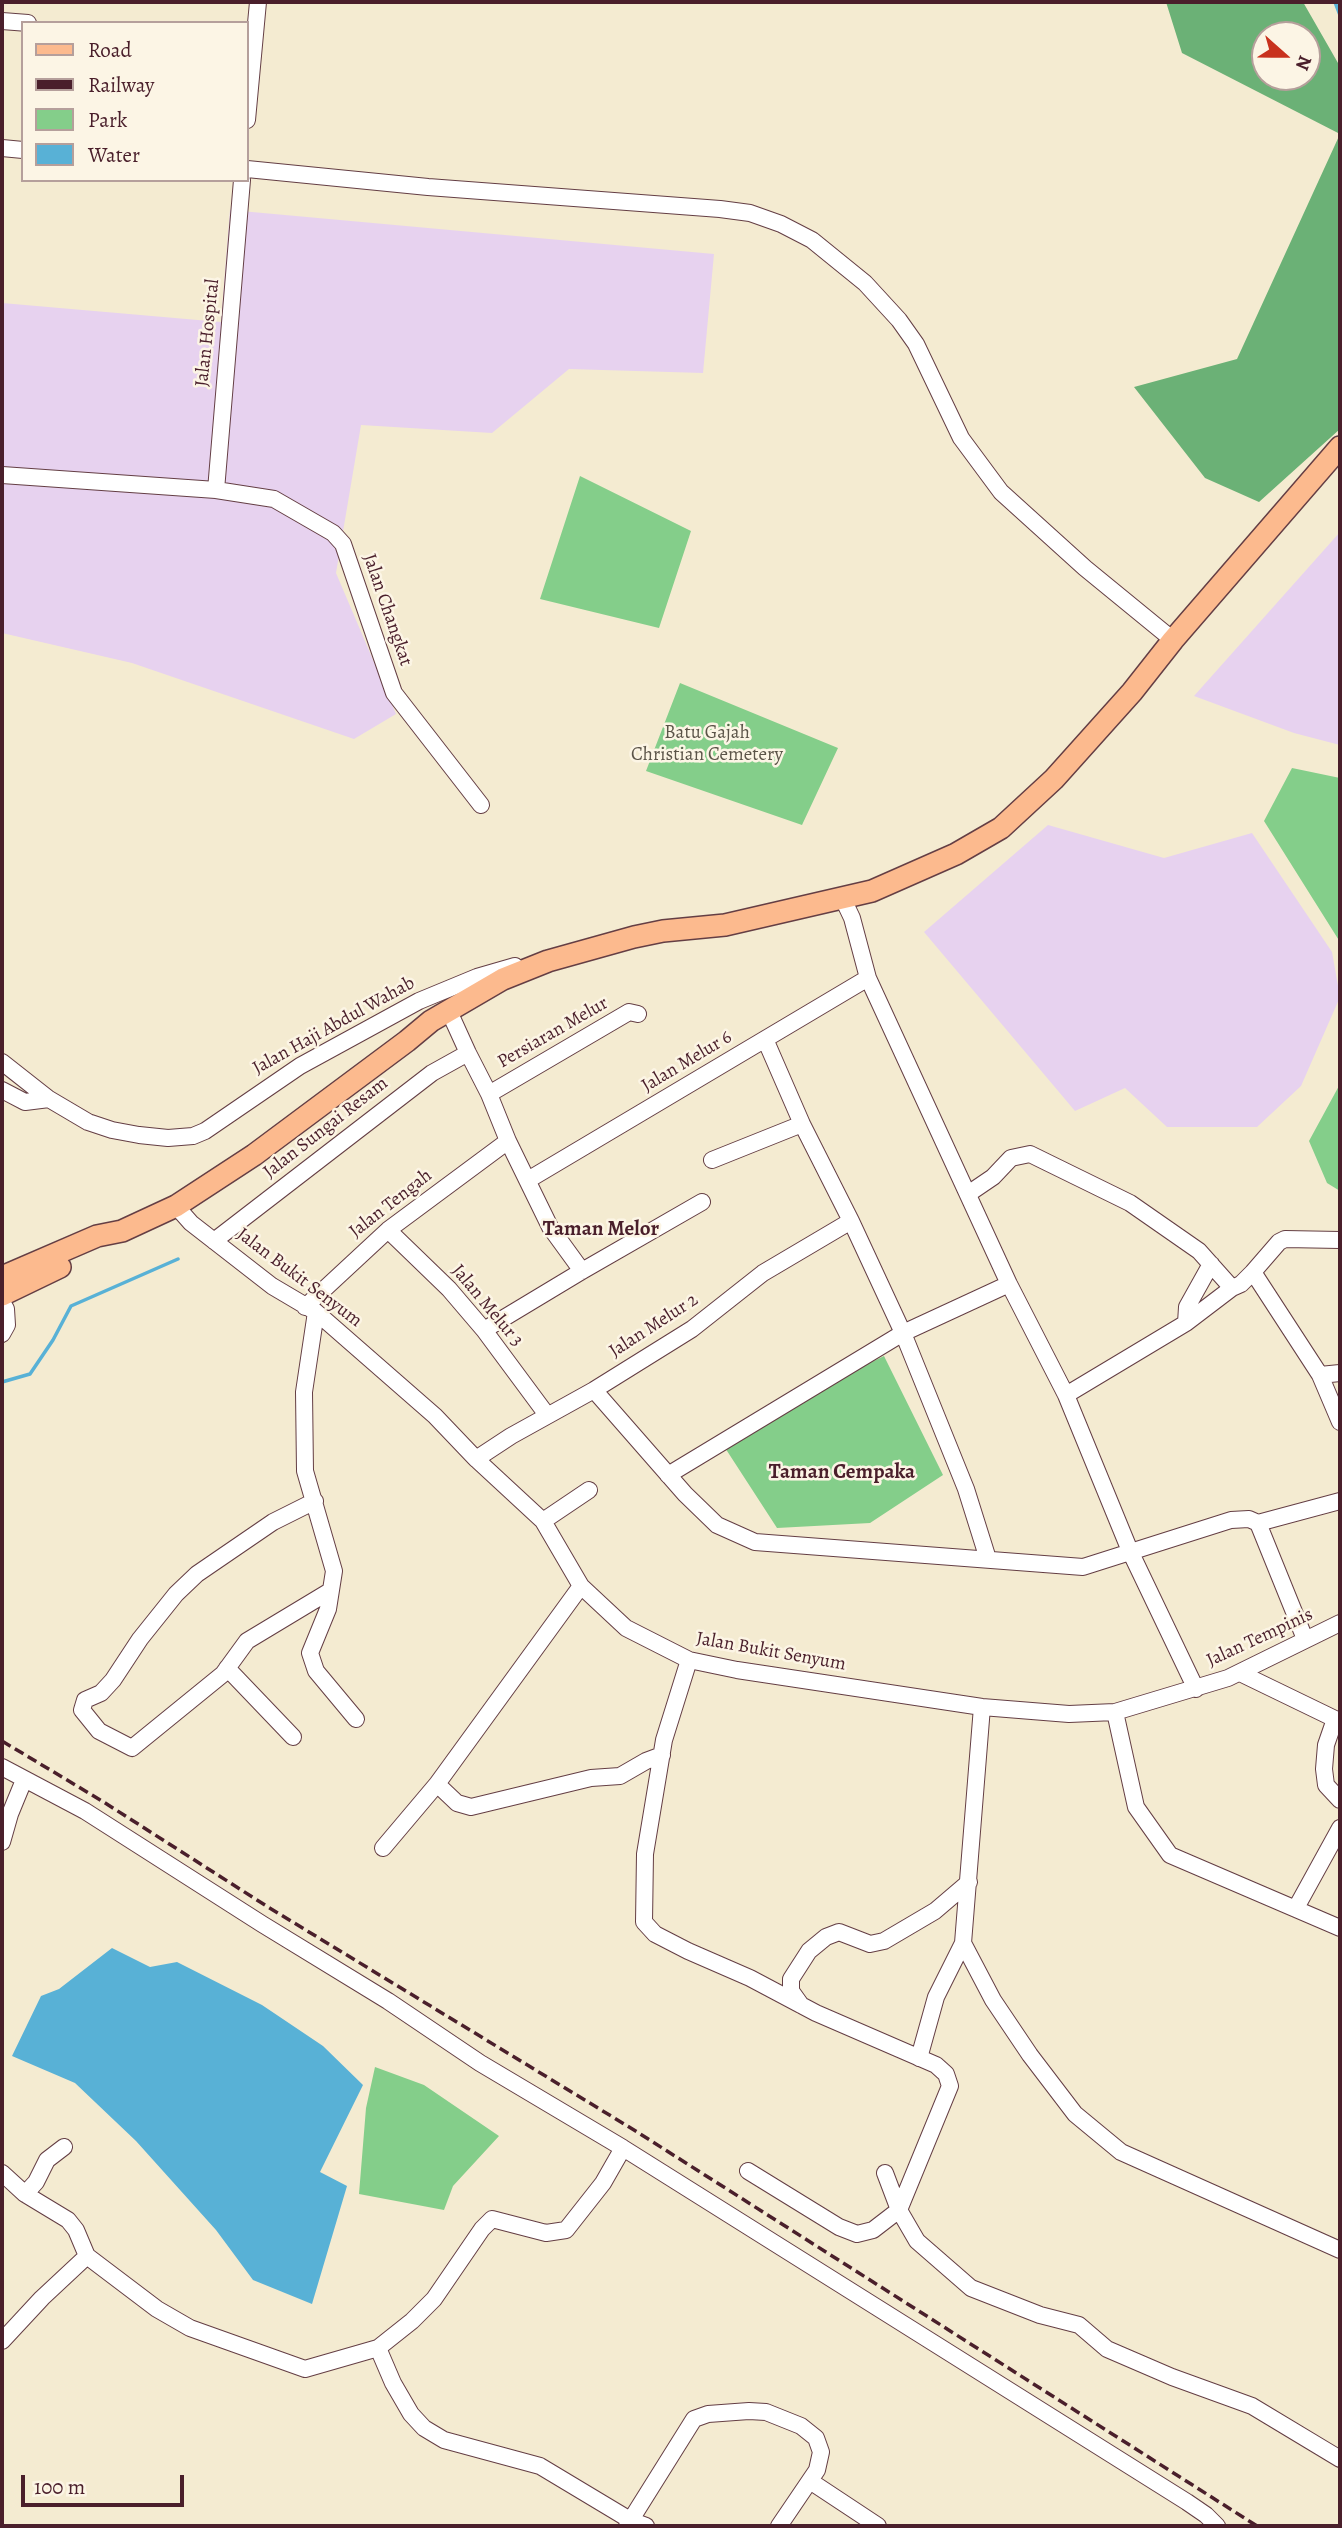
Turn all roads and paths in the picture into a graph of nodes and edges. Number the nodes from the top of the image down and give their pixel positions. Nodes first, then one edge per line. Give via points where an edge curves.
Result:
1 (258, 2) edge
2 (2, 21) edge
3 (21, 22) edge
4 (250, 37) edge
5 (248, 92) edge
6 (2, 148) edge
7 (21, 150) edge
8 (248, 169) edge
9 (242, 182) edge
10 (1340, 447) edge
11 (2, 475) edge
12 (215, 490) junction
13 (1173, 640) junction
14 (481, 804) dead end
15 (843, 899) junction
16 (725, 925) junction
17 (548, 961) junction
18 (866, 973) junction
19 (477, 977) junction
20 (512, 982) junction
21 (638, 1014) dead end
22 (453, 1020) junction
23 (765, 1039) junction
24 (407, 1041) junction
25 (468, 1053) junction
26 (2, 1062) edge
27 (2, 1090) edge
28 (489, 1094) junction
29 (49, 1099) junction
30 (802, 1124) junction
31 (508, 1141) junction
32 (712, 1160) dead end
33 (528, 1180) junction
34 (968, 1194) junction
35 (702, 1202) dead end
36 (176, 1206) junction
37 (852, 1221) junction
38 (388, 1230) junction
39 (122, 1231) junction
40 (1340, 1240) edge
41 (214, 1241) junction
42 (1211, 1264) junction
43 (582, 1271) junction
44 (1254, 1272) junction
45 (2, 1277) edge
46 (1009, 1284) junction
47 (1232, 1288) junction
48 (2, 1295) edge
49 (2, 1301) edge
50 (311, 1310) junction
51 (1185, 1323) junction
52 (484, 1331) junction
53 (904, 1333) junction
54 (2, 1334) edge
55 (1340, 1373) edge
56 (1320, 1375) junction
57 (594, 1390) junction
58 (1066, 1395) junction
59 (547, 1415) junction
60 (1340, 1422) edge
61 (476, 1460) junction
62 (668, 1475) junction
63 (589, 1490) dead end
64 (315, 1501) junction
65 (1340, 1501) edge
66 (542, 1521) junction
67 (1258, 1524) junction
68 (1130, 1551) junction
69 (988, 1559) junction
70 (581, 1586) junction
71 (330, 1591) junction
72 (1340, 1623) edge
73 (1305, 1639) junction
74 (689, 1660) junction
75 (227, 1668) junction
76 (1240, 1673) junction
77 (1196, 1689) junction
78 (982, 1707) junction
79 (1115, 1712) junction
80 (356, 1719) dead end
81 (1337, 1720) edge
82 (293, 1737) dead end
83 (662, 1755) junction
84 (2, 1767) edge
85 (24, 1780) junction
86 (437, 1784) junction
87 (1340, 1800) edge
88 (1340, 1828) edge
89 (2, 1842) edge
90 (383, 1848) dead end
91 (969, 1882) junction
92 (948, 1901) junction
93 (967, 1907) junction
94 (1296, 1908) junction
95 (1340, 1928) edge
96 (963, 1942) junction
97 (801, 2005) junction
98 (919, 2058) junction
99 (64, 2147) dead end
100 (624, 2148) junction
101 (748, 2171) dead end
102 (2, 2172) edge
103 (885, 2174) dead end
104 (25, 2194) junction
105 (899, 2210) junction
106 (1340, 2250) edge
107 (87, 2256) junction
108 (2, 2341) edge
109 (378, 2348) junction
110 (1340, 2459) edge
111 (810, 2481) junction
112 (628, 2523) edge
113 (646, 2526) edge
114 (779, 2526) edge
115 (878, 2526) edge
116 (1217, 2526) edge

1 - 4 street
2 - 3 street
4 - 5 street
6 - 7 street
8 - 13 street via 720,209 781,224 812,240 865,283 899,320 916,344 961,438 1001,492
9 - 12 street, Jalan Hospital
10 - 13 main road
11 - 12 street, Jalan Changkat
12 - 14 street, Jalan Changkat via 274,499 333,533 343,544 394,693
13 - 15 main road via 1054,779 1001,828 944,860
15 - 16 main road
15 - 18 street
16 - 17 main road via 663,931
16 - 20 main road
17 - 19 street, Jalan Haji Abdul Wahab
17 - 20 main road
18 - 23 street, Jalan Melur 6
18 - 34 street
19 - 20 street
19 - 29 street, Jalan Haji Abdul Wahab via 419,1001 300,1066 192,1136 167,1138 112,1130
20 - 22 main road
20 - 24 main road via 431,1021
21 - 28 street, Persiaran Melur via 629,1012
22 - 24 main road
22 - 25 street
23 - 30 street
23 - 33 street, Jalan Melur 6
24 - 36 main road via 222,1178
25 - 28 street
25 - 41 street, Jalan Sungai Resam via 432,1073
26 - 29 street, Jalan Haji Abdul Wahab
27 - 29 street via 25,1102
28 - 31 street
30 - 32 street
30 - 37 street
31 - 33 street
31 - 38 street, Jalan Tengah
33 - 43 street via 550,1227
34 - 42 street via 1011,1158 1030,1154 1130,1203
34 - 46 street
35 - 43 street
36 - 39 main road
36 - 41 street, Jalan Bukit Senyum
37 - 53 street
37 - 57 street, Jalan Melur 2 via 762,1273 692,1329
38 - 50 street, Jalan Tengah
38 - 52 street, Jalan Melur 3 via 449,1289
39 - 45 main road via 96,1236
39 - 48 main road via 102,1247
40 - 44 street via 1285,1239
41 - 50 street, Jalan Bukit Senyum
42 - 47 street
42 - 51 street via 1187,1307
43 - 52 street
44 - 47 street
44 - 56 street
46 - 53 street
46 - 58 street
47 - 51 street
49 - 54 street via 7,1325
50 - 61 street, Jalan Bukit Senyum via 435,1416
50 - 64 street via 304,1391 305,1471
51 - 58 street
52 - 59 street, Jalan Melur 3
53 - 62 street
53 - 69 street via 966,1489
55 - 56 street
56 - 60 street
57 - 59 street, Jalan Melur 2
57 - 62 street
58 - 68 street
59 - 61 street, Jalan Melur 2
61 - 66 street, Jalan Bukit Senyum
62 - 69 street via 717,1525 755,1542
63 - 66 street
64 - 71 street via 334,1571
64 - 75 street via 273,1522 197,1574 140,1639 113,1680 101,1693 85,1700 82,1710 99,1731 132,1748
65 - 67 street
66 - 70 street, Jalan Bukit Senyum
67 - 68 street via 1249,1519 1231,1520
67 - 73 street
68 - 69 street via 1083,1567
68 - 77 street
70 - 74 street, Jalan Bukit Senyum via 626,1628
70 - 86 street
71 - 75 street via 247,1641
71 - 80 street via 328,1609 310,1653 316,1671
72 - 73 street, Jalan Tempinis
73 - 76 street, Jalan Tempinis
74 - 78 street, Jalan Bukit Senyum
74 - 83 street
75 - 82 street
76 - 77 street, Jalan Tempinis
76 - 81 street
77 - 79 street, Jalan Bukit Senyum
78 - 79 street, Jalan Bukit Senyum via 1069,1714
78 - 91 street
79 - 94 street via 1136,1807 1170,1855
81 - 87 street via 1326,1745 1324,1769 1326,1785
83 - 86 street via 620,1776 591,1778 471,1807 457,1803
83 - 97 street via 645,1854 644,1922 654,1934
84 - 85 street
85 - 89 street
85 - 100 street via 85,1811 480,2063
86 - 90 street
88 - 94 street
91 - 92 street
91 - 93 street
92 - 93 street
92 - 97 street via 884,1941 870,1944 839,1932 826,1937 809,1951 791,1979 791,1991
93 - 96 street
94 - 95 street
96 - 98 street via 936,1997
96 - 106 street via 993,2000 1030,2055 1075,2114 1121,2152
97 - 98 street
98 - 105 street via 946,2074 950,2086
99 - 104 street via 47,2160
100 - 109 street via 566,2230 546,2233 492,2219 434,2299
100 - 116 street via 1176,2495
101 - 105 street via 857,2234 873,2230
102 - 104 street
103 - 105 street
104 - 107 street via 68,2220
105 - 110 street via 917,2241 971,2288 1079,2325 1107,2349 1252,2406
107 - 108 street
107 - 109 street via 190,2328 292,2366 305,2369
109 - 112 street via 393,2383 424,2428 443,2440 540,2466
111 - 112 street via 821,2452 817,2438 801,2426 766,2412 708,2414 688,2427
111 - 114 street
111 - 115 street
112 - 113 street

